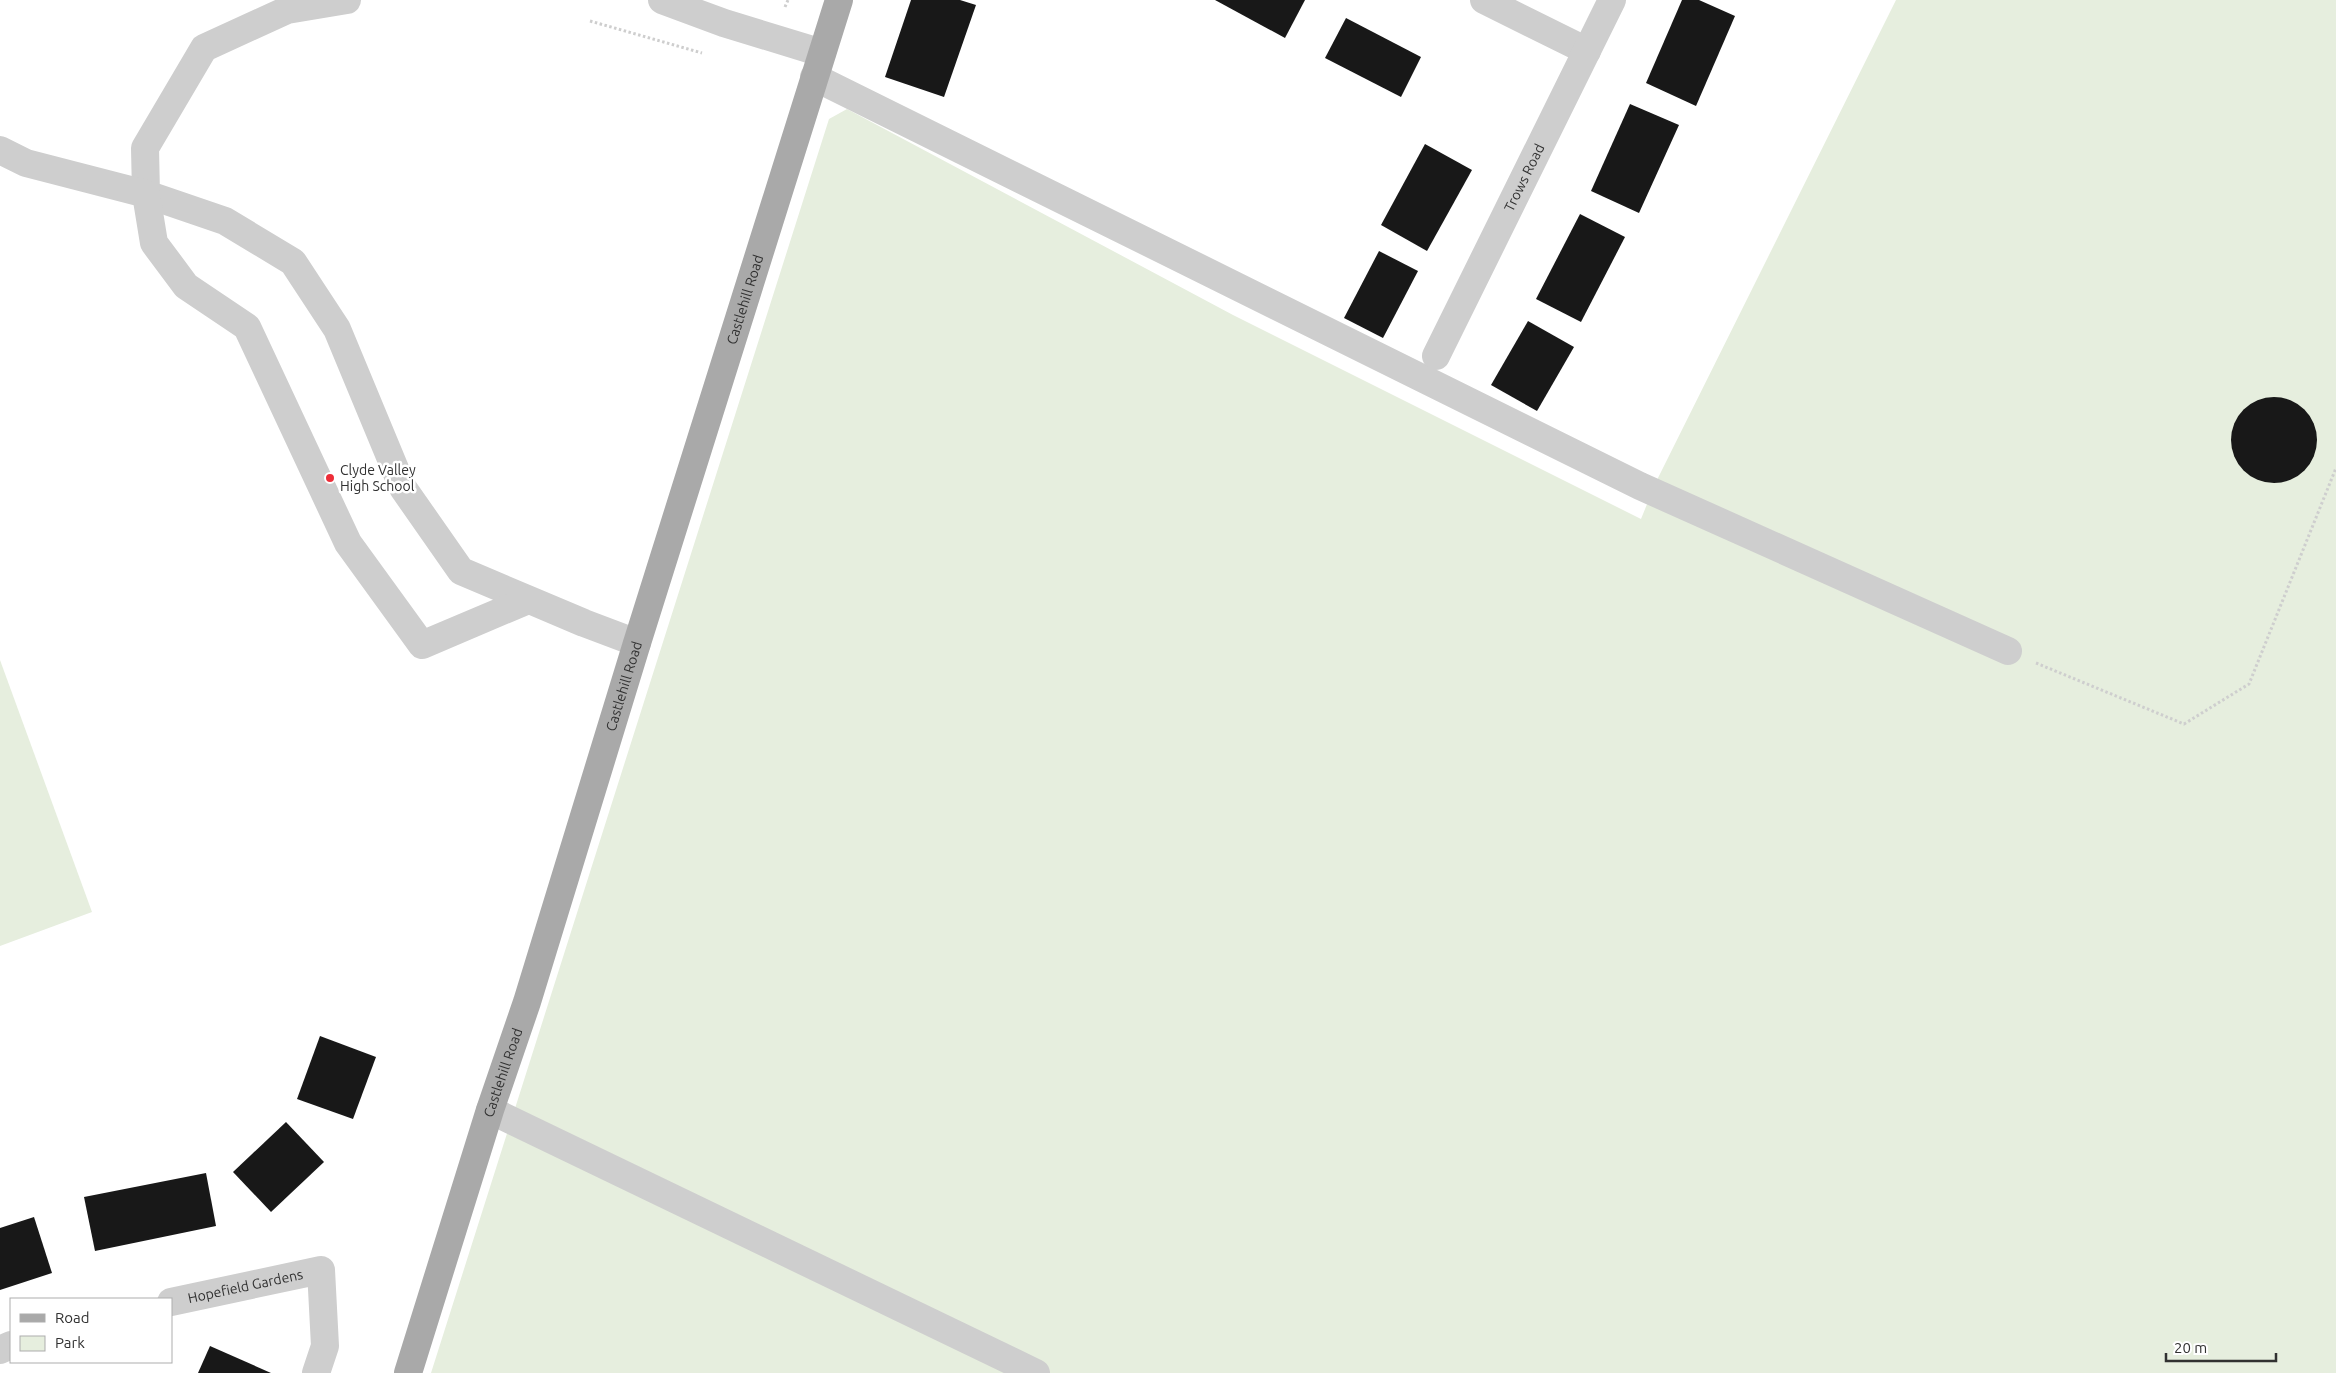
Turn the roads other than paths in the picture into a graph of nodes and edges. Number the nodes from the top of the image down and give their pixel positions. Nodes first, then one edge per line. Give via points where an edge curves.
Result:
1 (348, 0) edge
2 (662, 0) edge
3 (840, 0) edge
4 (1484, 0) edge
5 (1612, 0) edge
6 (1587, 51) junction
7 (818, 65) junction
8 (0, 150) edge
9 (146, 194) junction
10 (1436, 356) dead end
11 (528, 600) junction
12 (637, 643) junction
13 (2008, 651) road end
14 (490, 1110) junction
15 (172, 1302) edge
16 (316, 1373) edge
17 (408, 1373) edge
18 (1036, 1373) edge

1 - 9 street via 287,10 204,48 145,148
2 - 7 street via 724,23
3 - 7 main road, Castlehill Road
4 - 6 street
5 - 6 street, Trows Road
6 - 10 street, Trows Road
7 - 12 main road, Castlehill Road
7 - 13 street via 1640,486
8 - 9 street via 26,163
9 - 11 street via 225,221 293,262 337,329 403,488 461,571
9 - 11 street via 154,244 186,286 247,327 348,543 422,645
11 - 12 street
12 - 14 main road, Castlehill Road via 527,1002
14 - 17 main road, Castlehill Road
14 - 18 street
15 - 16 street, Hopefield Gardens via 321,1270 325,1346

